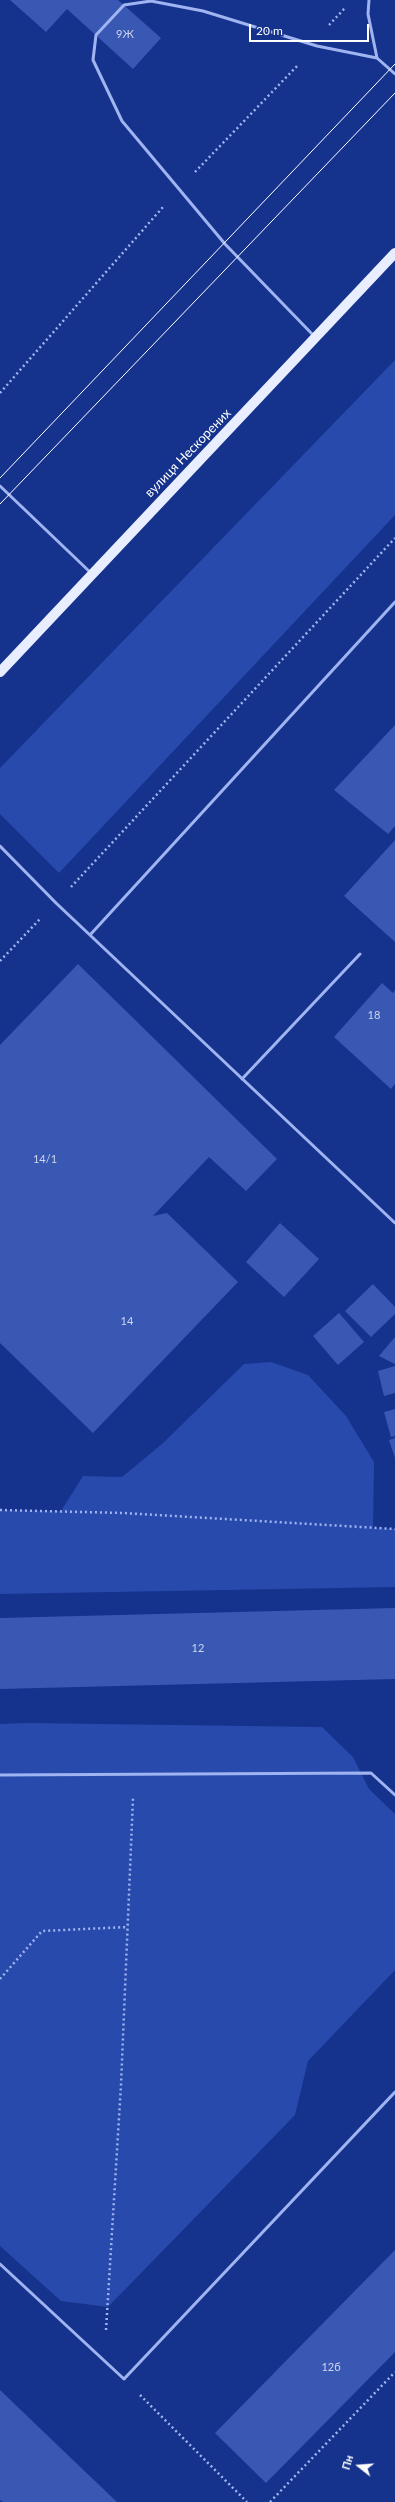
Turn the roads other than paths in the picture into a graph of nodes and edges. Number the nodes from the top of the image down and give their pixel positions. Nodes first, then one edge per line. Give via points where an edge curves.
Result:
1 (369, 0) edge
2 (377, 58) junction
3 (395, 74) edge
4 (395, 253) edge
5 (316, 338) junction
6 (0, 486) edge
7 (91, 574) junction
8 (395, 602) edge
9 (0, 672) edge
10 (1, 848) edge
11 (90, 935) junction
12 (360, 954) dead end
13 (242, 1079) junction
14 (395, 1223) edge
15 (0, 1775) edge
16 (395, 1794) edge
17 (395, 2092) edge
18 (0, 2264) edge

1 - 2 lane via 368,14
2 - 3 lane
2 - 5 lane via 317,46 203,11 152,1 124,5 96,35 93,60 122,121 225,244
4 - 5 main road, вулиця Нескорених
5 - 7 main road, вулиця Нескорених
6 - 7 lane
7 - 9 main road, вулиця Нескорених
8 - 11 lane
10 - 11 lane
11 - 13 lane
12 - 13 lane
13 - 14 lane
15 - 16 lane via 371,1774
17 - 18 lane via 124,2378

